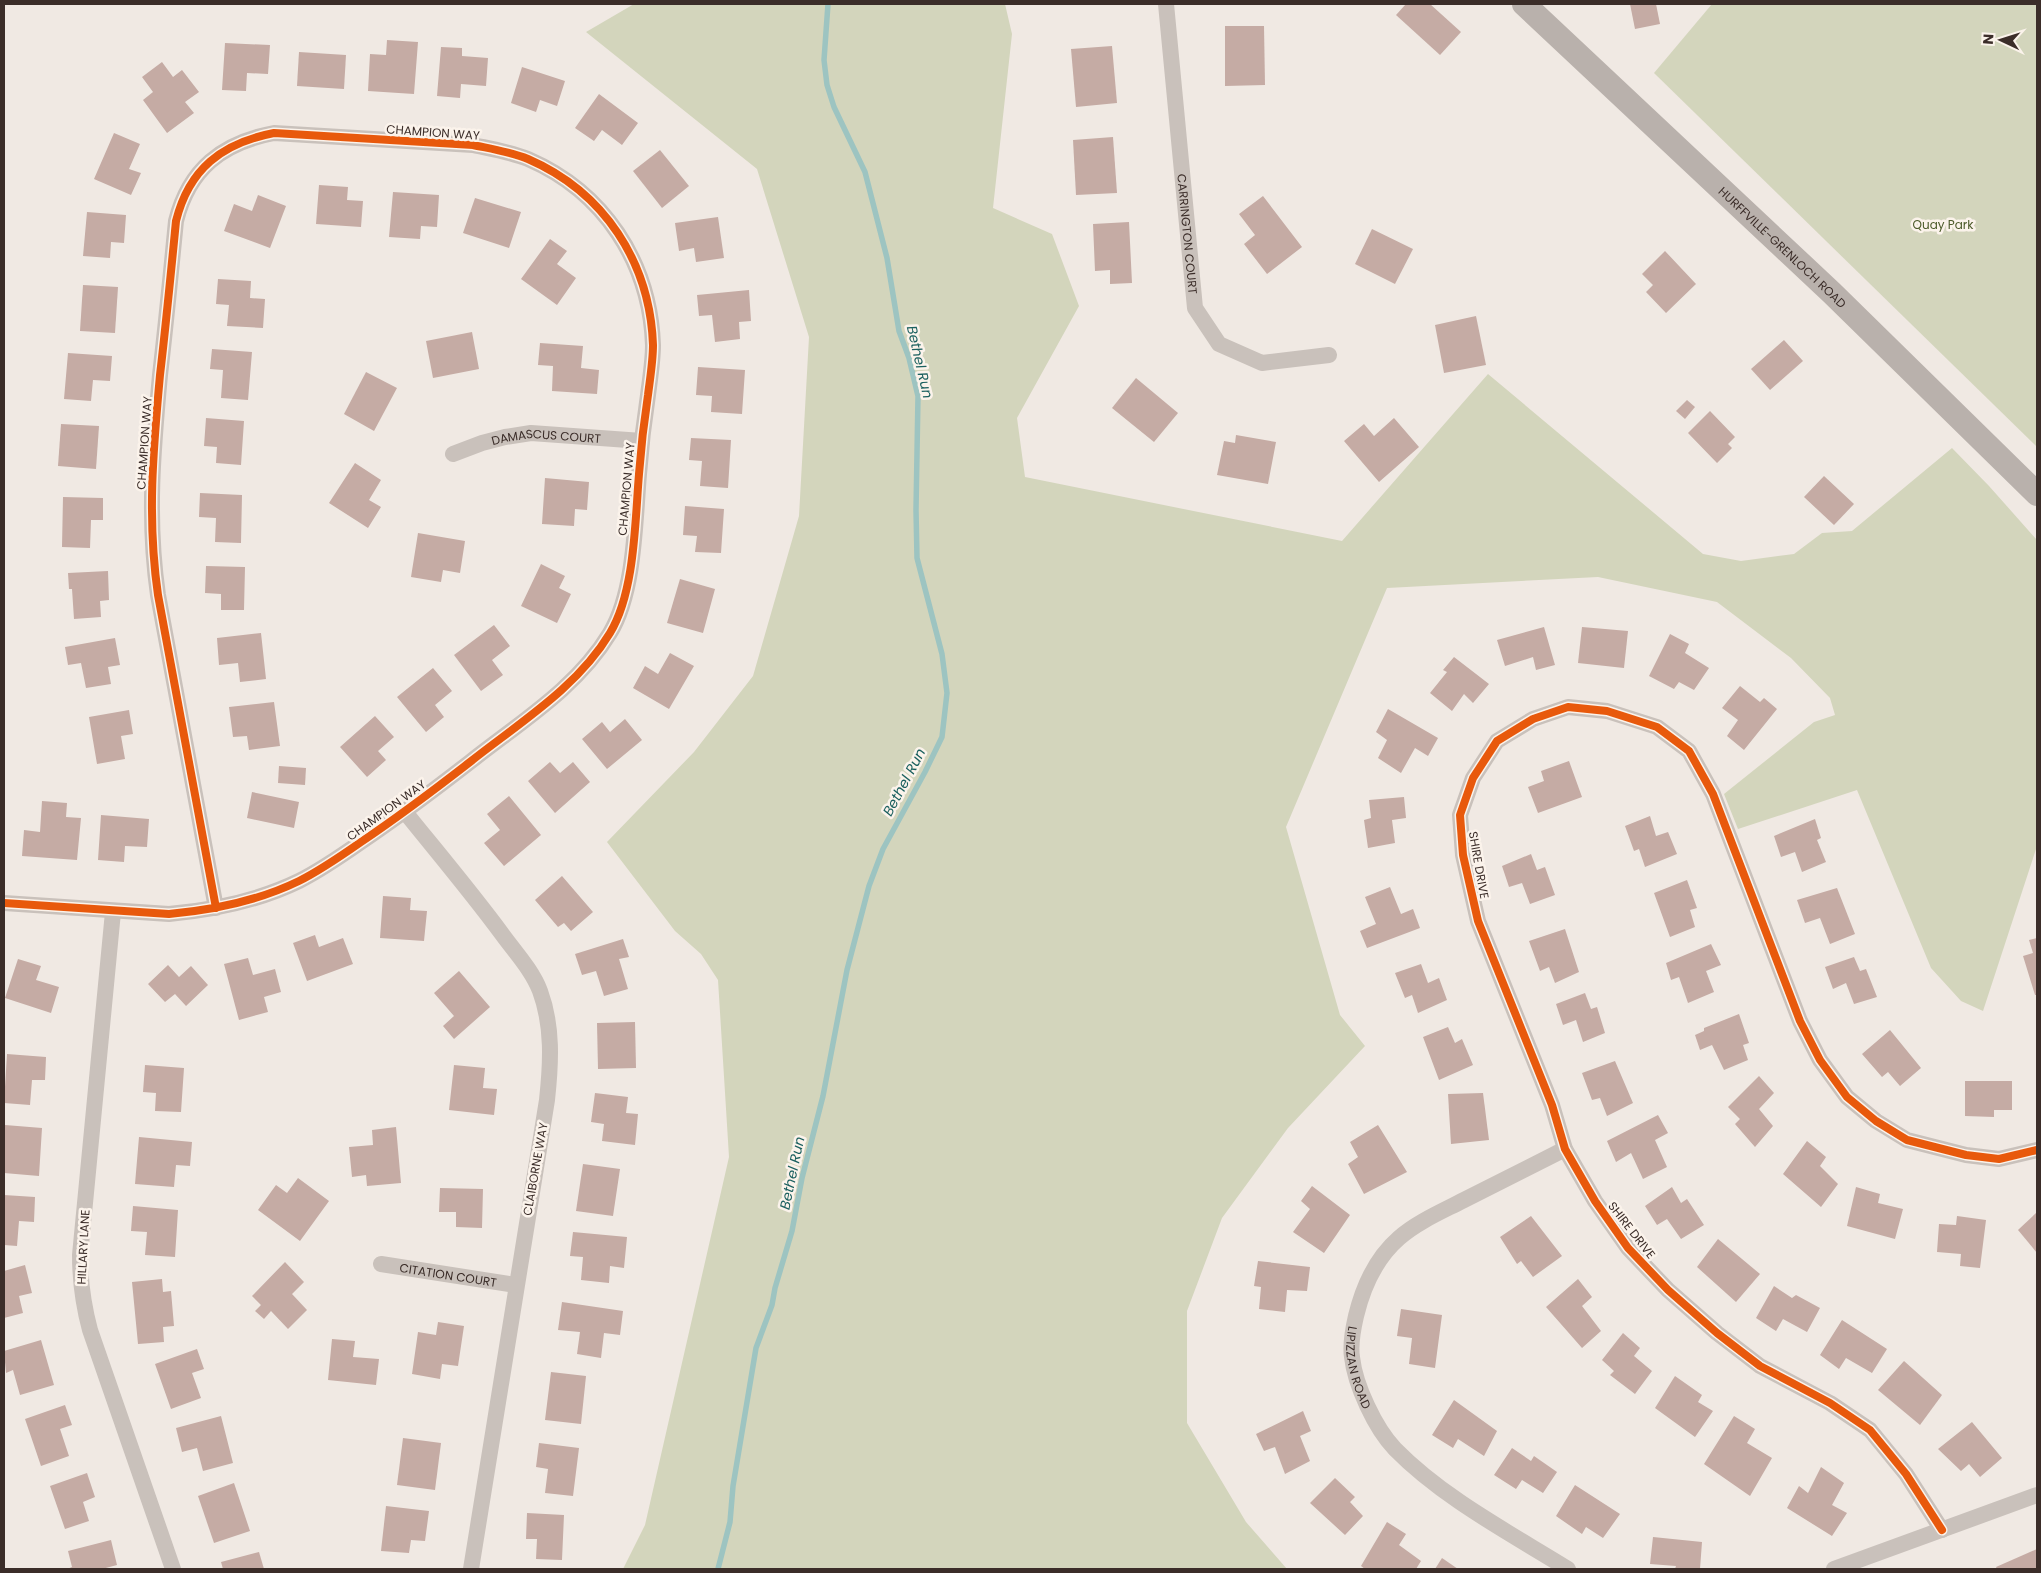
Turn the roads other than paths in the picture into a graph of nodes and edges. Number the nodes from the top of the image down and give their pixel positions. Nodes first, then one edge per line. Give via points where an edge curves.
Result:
1 (1166, 4) edge
2 (1524, 4) edge
3 (1328, 355) dead end
4 (642, 441) junction
5 (453, 454) dead end
6 (2037, 494) edge
7 (405, 812) junction
8 (4, 903) edge
9 (216, 908) junction
10 (112, 912) junction
11 (1565, 1149) junction
12 (2037, 1150) edge
13 (381, 1264) dead end
14 (516, 1285) junction
15 (2037, 1494) edge
16 (1942, 1530) junction
17 (173, 1569) edge
18 (471, 1569) edge
19 (1568, 1569) edge
20 (1834, 1569) edge

1 - 3 street, CARRINGTON COURT via 1195,308 1219,344 1262,363
2 - 6 main road, HURFFVILLE-GRENLOCH ROAD via 1832,293
4 - 5 street, DAMASCUS COURT via 531,433 482,443
4 - 7 street, CHAMPION WAY via 631,566 619,612 602,646 557,694
4 - 9 street, CHAMPION WAY via 653,345 638,272 608,218 590,199 547,168 526,158 473,145 274,133 238,143 205,164 181,200 176,220 151,497 158,595
7 - 9 street, CHAMPION WAY via 321,870 244,902
7 - 14 street, CLAIBORNE WAY via 518,955 540,990 546,1015 550,1069
8 - 10 street, CHAMPION WAY
9 - 10 street, CHAMPION WAY via 168,914
10 - 17 street, HILLARY LANE via 80,1282 90,1330
11 - 12 street, SHIRE DRIVE via 1552,1105 1478,921 1463,855 1460,815 1473,778 1497,741 1532,719 1568,708 1607,711 1657,727 1689,752 1713,794 1800,1020 1820,1060 1847,1096 1876,1121 1908,1140 1966,1155 2000,1159
11 - 16 street, SHIRE DRIVE via 1595,1201 1623,1240 1668,1290 1760,1366 1870,1430 1906,1474
11 - 19 street, LIPIZZAN ROAD via 1433,1216 1399,1237 1379,1261 1362,1292 1354,1326 1352,1357 1358,1385 1394,1448 1475,1512
13 - 14 street, CITATION COURT
14 - 18 street, CLAIBORNE WAY
15 - 16 street
16 - 20 street

